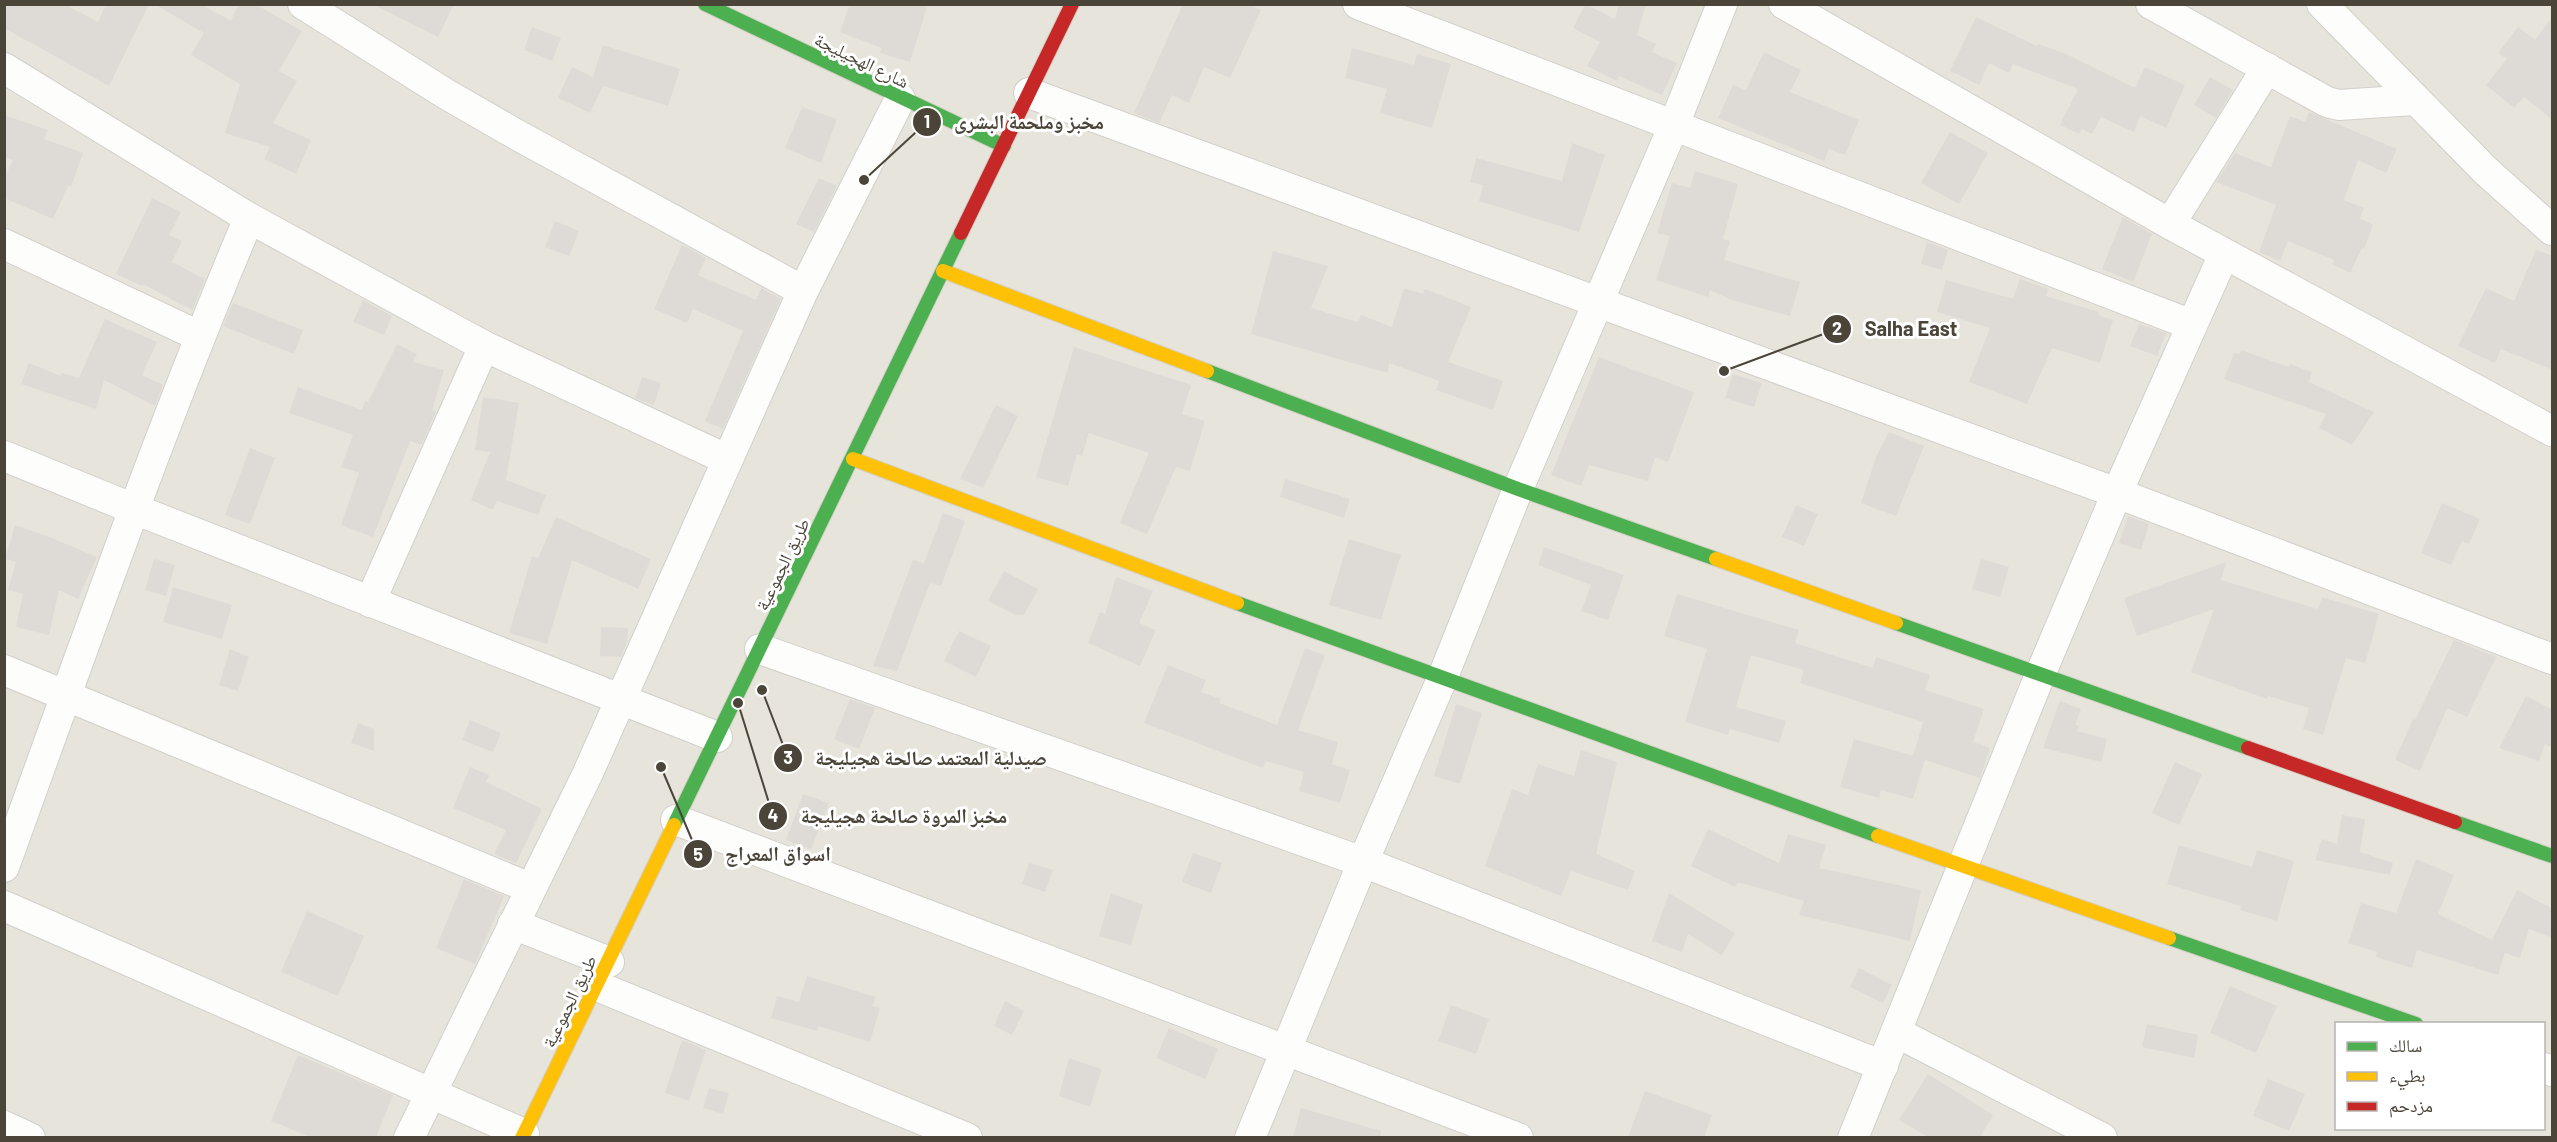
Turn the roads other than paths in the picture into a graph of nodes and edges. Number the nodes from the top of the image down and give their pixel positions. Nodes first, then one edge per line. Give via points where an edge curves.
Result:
1 (705, 4) edge
2 (1072, 4) edge
3 (1358, 4) edge
4 (1722, 4) edge
5 (1784, 4) edge
6 (2151, 4) edge
7 (2322, 4) edge
8 (315, 8) edge
9 (4, 68) edge
10 (2267, 68) junction
11 (1029, 93) junction
12 (900, 99) junction
13 (2414, 100) junction
14 (1674, 125) junction
15 (1004, 146) junction
16 (249, 218) junction
17 (2170, 225) junction
18 (2553, 230) edge
19 (4, 244) edge
20 (2224, 254) junction
21 (943, 271) junction
22 (802, 291) junction
23 (1598, 303) junction
24 (2192, 325) junction
25 (199, 336) junction
26 (484, 346) junction
27 (2553, 430) edge
28 (4, 456) edge
29 (726, 459) junction
30 (853, 459) junction
31 (1518, 489) junction
32 (2116, 494) junction
33 (134, 510) junction
34 (370, 602) junction
35 (760, 649) junction
36 (2553, 659) edge
37 (4, 670) edge
38 (2040, 675) junction
39 (1442, 679) junction
40 (66, 695) junction
41 (620, 700) junction
42 (717, 737) junction
43 (676, 820) junction
44 (2553, 856) edge
45 (1363, 862) junction
46 (1962, 866) junction
47 (4, 867) edge
48 (530, 888) junction
49 (4, 906) edge
50 (513, 924) junction
51 (603, 974) junction
52 (2413, 1022) edge
53 (1896, 1032) junction
54 (1287, 1050) junction
55 (1883, 1066) junction
56 (430, 1093) junction
57 (4, 1126) edge
58 (523, 1136) edge
59 (30, 1137) edge
60 (409, 1137) edge
61 (967, 1137) edge
62 (1251, 1137) edge
63 (1518, 1137) edge
64 (1853, 1137) edge
65 (2102, 1137) edge

1 - 12 street, شارع الهجيليجة
2 - 11 street, طريق الجموعية
3 - 14 street
4 - 14 street
5 - 17 street
6 - 10 street
7 - 13 street
8 - 22 street via 446,94
9 - 16 street
10 - 13 street via 2314,96 2339,105
10 - 17 street
11 - 15 street, طريق الجموعية
11 - 23 street
12 - 15 street, شارع الهجيليجة
12 - 22 street
13 - 18 street
14 - 23 street
14 - 24 street
15 - 21 street, طريق الجموعية
16 - 25 street
16 - 26 street
17 - 20 street
19 - 25 street
20 - 24 street
20 - 27 street
21 - 30 street, طريق الجموعية
21 - 31 street
22 - 29 street
23 - 31 street
23 - 32 street
24 - 32 street
25 - 33 street
26 - 29 street
26 - 34 street
28 - 33 street
29 - 41 street
30 - 35 street, طريق الجموعية
30 - 39 street
31 - 38 street
31 - 39 street
32 - 36 street
32 - 38 street
33 - 34 street
33 - 40 street
34 - 41 street
35 - 42 street, طريق الجموعية
35 - 45 street
37 - 40 street
38 - 44 street
38 - 46 street
39 - 45 street
39 - 46 street
40 - 47 street
40 - 48 street
41 - 42 street
41 - 48 street via 587,776
42 - 43 street, طريق الجموعية
43 - 51 street, طريق الجموعية
43 - 54 street
45 - 54 street
45 - 55 street
46 - 52 street
46 - 53 street
48 - 50 street
49 - 56 street
50 - 51 street
50 - 56 street
51 - 58 street, طريق الجموعية
51 - 61 street
53 - 55 street
53 - 65 street
54 - 62 street
54 - 63 street
55 - 64 street
56 - 58 street
56 - 60 street
57 - 59 street

